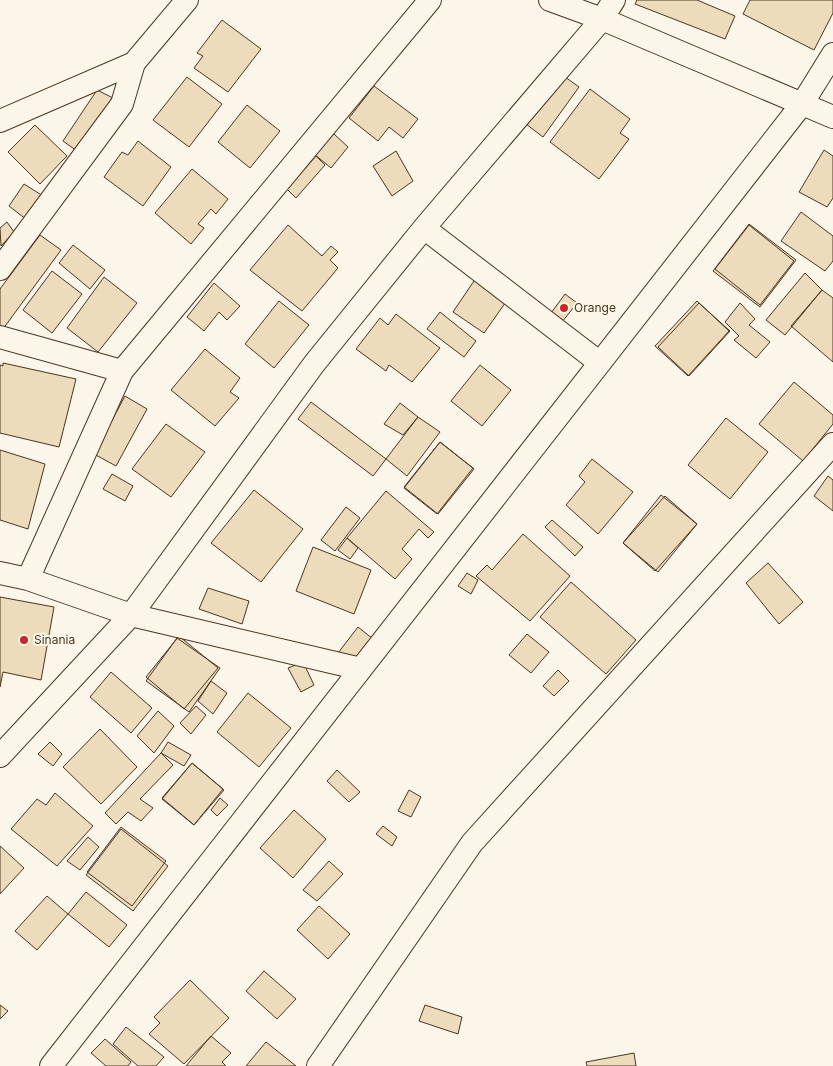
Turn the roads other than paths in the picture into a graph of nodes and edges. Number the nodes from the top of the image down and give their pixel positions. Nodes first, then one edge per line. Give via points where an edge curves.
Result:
1 (187, 0) edge
2 (430, 0) edge
3 (550, 0) edge
4 (614, 0) edge
5 (602, 19) junction
6 (833, 54) edge
7 (134, 62) junction
8 (802, 104) junction
9 (833, 117) edge
10 (0, 121) edge
11 (424, 228) junction
12 (0, 269) edge
13 (0, 337) edge
14 (600, 363) junction
15 (122, 370) junction
16 (833, 444) edge
17 (0, 573) edge
18 (28, 579) junction
19 (131, 615) junction
20 (361, 669) junction
21 (0, 756) edge
22 (51, 1066) edge
23 (318, 1066) edge

1 - 7 street
2 - 15 street
3 - 5 street
4 - 5 street
5 - 8 street
5 - 11 street
6 - 8 street
7 - 10 street
7 - 12 street via 122,104
8 - 9 street
8 - 14 street
11 - 14 street
11 - 19 street via 314,364
13 - 15 street
14 - 20 street
15 - 18 street
16 - 23 street via 472,843
17 - 18 street
18 - 19 street
19 - 20 street
19 - 21 street
20 - 22 street

